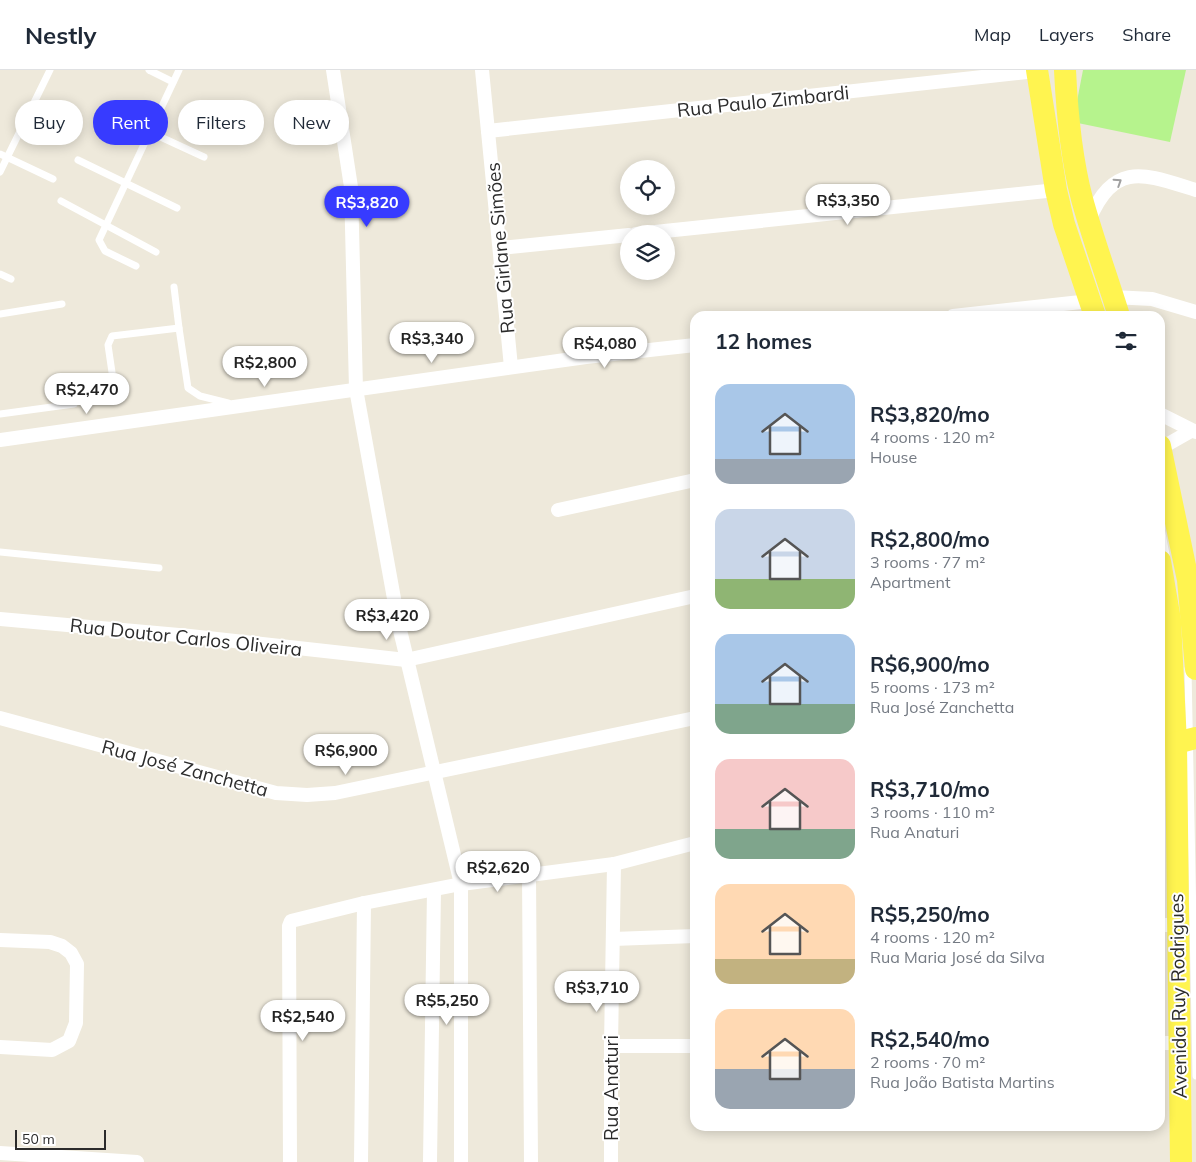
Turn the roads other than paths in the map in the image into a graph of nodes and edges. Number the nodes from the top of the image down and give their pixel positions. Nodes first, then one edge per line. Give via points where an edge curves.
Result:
1 (50, 70) edge
2 (149, 70) edge
3 (179, 70) edge
4 (333, 70) edge
5 (482, 70) edge
6 (1049, 72) edge
7 (173, 82) junction
8 (164, 100) edge
9 (488, 131) junction
10 (168, 141) edge
11 (143, 145) edge
12 (4, 155) edge
13 (204, 157) dead end
14 (78, 160) dead end
15 (0, 172) edge
16 (53, 179) dead end
17 (125, 183) junction
18 (1056, 190) junction
19 (1196, 190) edge
20 (61, 201) dead end
21 (177, 208) dead end
22 (1084, 220) junction
23 (106, 225) junction
24 (675, 230) edge
25 (620, 235) edge
26 (501, 248) junction
27 (156, 252) dead end
28 (136, 266) dead end
29 (0, 274) edge
30 (10, 279) dead end
31 (174, 287) dead end
32 (62, 304) dead end
33 (1102, 308) edge
34 (1046, 311) edge
35 (1196, 312) edge
36 (0, 314) edge
37 (179, 328) junction
38 (690, 346) edge
39 (512, 367) junction
40 (114, 386) dead end
41 (356, 389) junction
42 (74, 404) dead end
43 (238, 406) junction
44 (0, 414) edge
45 (1165, 417) edge
46 (1194, 432) edge
47 (0, 440) edge
48 (1165, 445) edge
49 (1165, 465) edge
50 (690, 481) edge
51 (558, 510) dead end
52 (1165, 510) edge
53 (1189, 550) edge
54 (0, 552) edge
55 (1165, 554) edge
56 (159, 568) dead end
57 (1192, 575) edge
58 (690, 597) edge
59 (0, 619) edge
60 (1165, 621) edge
61 (406, 660) junction
62 (1196, 663) edge
63 (1196, 669) edge
64 (0, 718) edge
65 (690, 719) edge
66 (1181, 742) edge
67 (434, 772) junction
68 (690, 844) edge
69 (614, 864) junction
70 (529, 874) junction
71 (461, 884) junction
72 (434, 890) junction
73 (364, 903) junction
74 (1169, 925) edge
75 (690, 936) edge
76 (613, 939) junction
77 (0, 940) edge
78 (1170, 1043) edge
79 (610, 1046) junction
80 (690, 1046) edge
81 (0, 1047) edge
82 (1196, 1076) edge
83 (0, 1153) edge
84 (138, 1162) edge
85 (290, 1162) edge
86 (362, 1162) edge
87 (430, 1162) edge
88 (461, 1162) edge
89 (531, 1162) edge
90 (611, 1162) edge
91 (1181, 1162) edge
92 (1187, 1162) edge

1 - 12 lane
2 - 7 lane
3 - 7 lane
4 - 41 street via 351,187
5 - 9 street, Rua Girlane Simões
6 - 9 street, Rua Paulo Zimbardi
6 - 18 main road
6 - 22 main road via 1072,148
6 - 33 lane via 1063,191 1070,223
7 - 8 lane
9 - 26 street, Rua Girlane Simões
10 - 13 lane
11 - 17 lane
12 - 15 lane
12 - 16 lane
14 - 17 lane
17 - 21 lane
17 - 23 lane
18 - 24 street
18 - 33 main road via 1064,224
22 -> 19 street via 1106,191 1136,174
20 - 23 lane
22 - 33 main road
23 - 27 lane
23 - 28 lane via 99,240 101,246
25 - 26 street
26 - 39 street, Rua Girlane Simões
29 - 30 lane
31 - 37 lane
32 - 36 lane
33 - 34 street
33 - 35 street via 1152,298
37 - 40 lane via 112,336 108,345
37 - 43 lane via 188,388 200,396
38 - 39 street
39 - 41 street
41 - 43 street
41 - 61 street
42 - 44 lane
43 - 47 street
45 - 46 street
46 - 48 street
49 - 53 main road
50 - 51 street
52 - 66 lane via 1186,618
53 - 57 main road
54 - 56 lane
55 - 66 lane via 1176,621
57 - 62 main road
58 - 61 street, Rua Doutor Carlos Oliveira
59 - 61 street, Rua Doutor Carlos Oliveira
60 - 66 main road, Avenida Ruy Rodrigues
61 - 67 street
62 - 63 main road
64 - 67 street, Rua José Zanchetta via 276,793 335,793
65 - 67 street, Rua José Zanchetta
66 - 74 main road, Avenida Ruy Rodrigues
66 - 82 lane
66 - 92 lane
67 - 71 street
68 - 69 street
69 - 70 street
69 - 76 street, Rua Anaturi
70 - 71 street
70 - 89 street
71 - 72 street
71 - 88 street
72 - 73 street
72 - 87 street
73 - 85 street via 291,922 289,926
73 - 86 street
74 - 78 main road, Avenida Ruy Rodrigues
75 - 76 street
76 - 79 street, Rua Anaturi
77 - 81 street via 50,942 71,953 78,964 76,1023 69,1041 52,1050
78 - 91 main road, Avenida Ruy Rodrigues
79 - 80 street
79 - 90 street, Rua Anaturi
83 - 84 street

